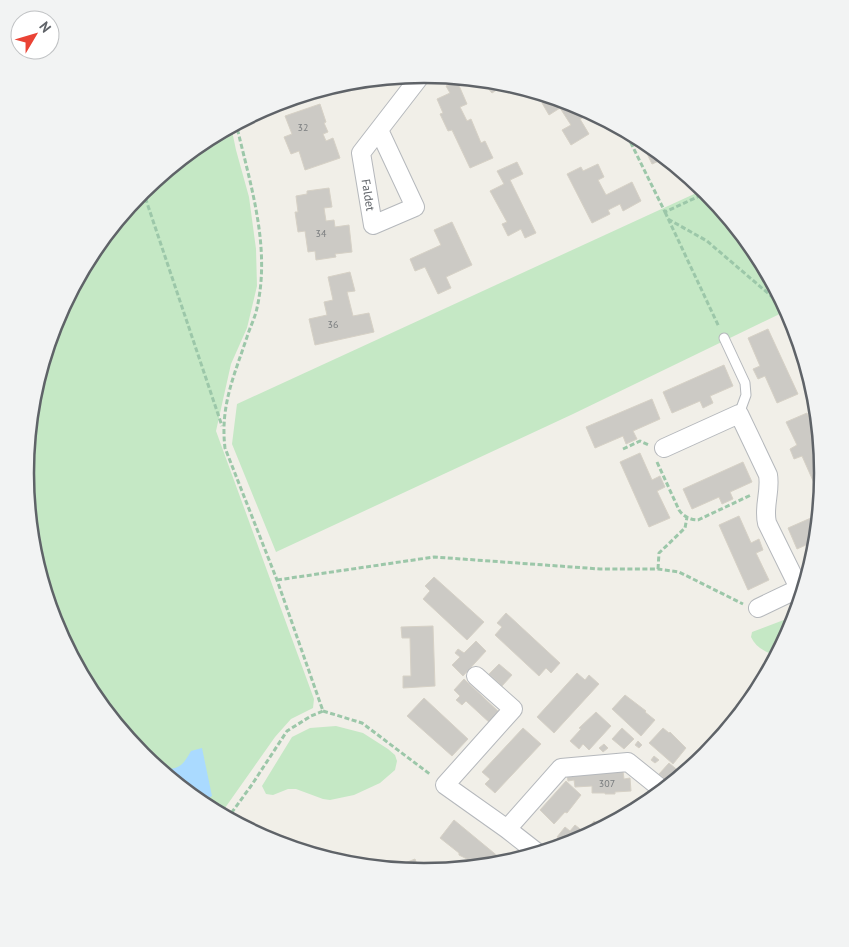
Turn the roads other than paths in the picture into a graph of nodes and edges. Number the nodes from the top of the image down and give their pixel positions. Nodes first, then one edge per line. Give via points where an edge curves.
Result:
1 (415, 83) edge
2 (379, 130) junction
3 (724, 338) road end
4 (739, 414) junction
5 (658, 454) road end
6 (800, 582) edge
7 (798, 589) edge
8 (758, 608) road end
9 (476, 676) dead end
10 (658, 787) edge
11 (507, 829) junction
12 (533, 849) edge

1 - 2 street, Faldet
2 - 2 street, Faldet via 361,153 373,225 415,207
3 - 4 lane via 746,383 747,390
4 - 5 street
4 - 6 street via 768,474 767,523
7 - 8 street
9 - 11 street via 513,709 445,785
10 - 11 street via 628,762 561,768
11 - 12 street

